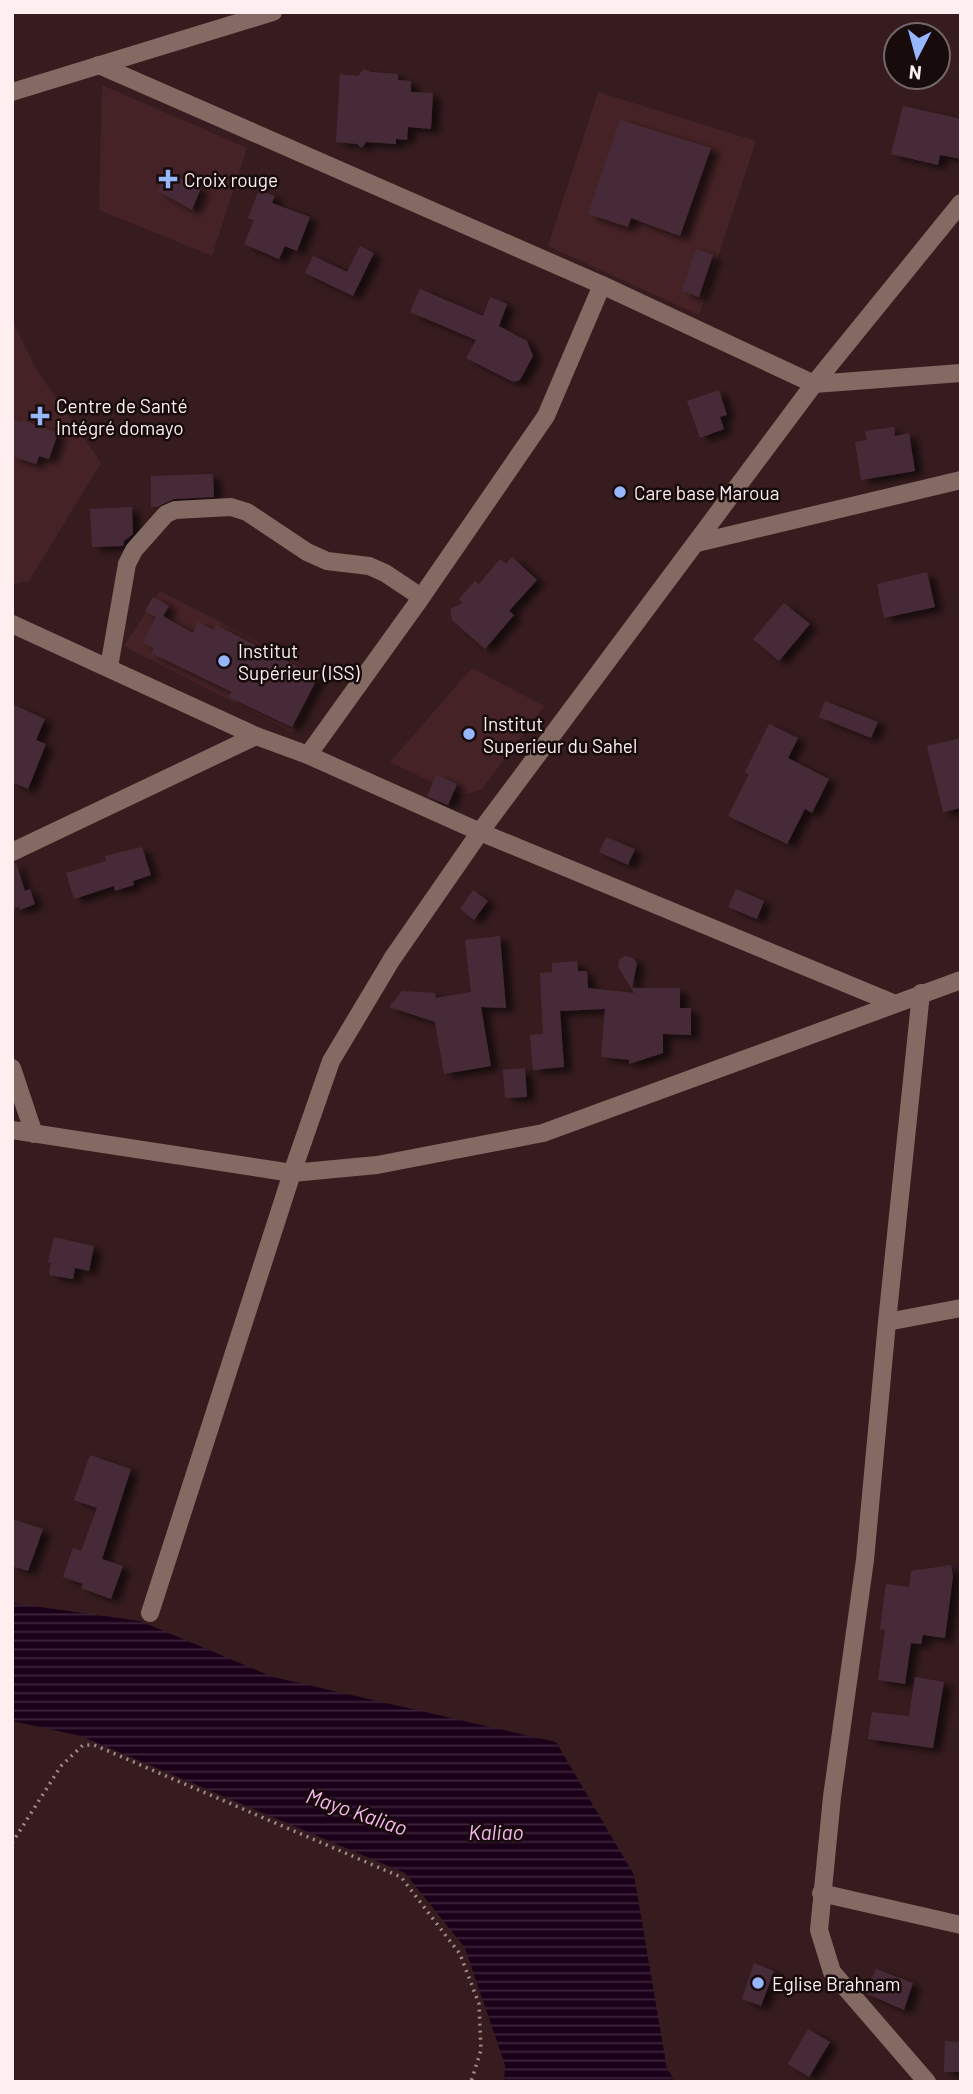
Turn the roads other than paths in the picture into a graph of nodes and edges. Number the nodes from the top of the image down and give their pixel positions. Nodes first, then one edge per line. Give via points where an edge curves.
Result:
1 (273, 12) edge
2 (99, 65) junction
3 (12, 92) edge
4 (961, 203) edge
5 (601, 285) junction
6 (961, 373) edge
7 (814, 384) junction
8 (961, 480) edge
9 (697, 543) junction
10 (421, 597) junction
11 (12, 624) edge
12 (109, 667) junction
13 (256, 736) junction
14 (308, 755) junction
15 (480, 832) junction
16 (12, 852) edge
17 (961, 980) edge
18 (921, 993) junction
19 (893, 1003) junction
20 (12, 1068) edge
21 (12, 1130) edge
22 (34, 1133) junction
23 (292, 1173) junction
24 (961, 1308) edge
25 (887, 1322) junction
26 (150, 1613) dead end
27 (821, 1893) junction
28 (961, 1925) edge
29 (927, 2082) edge

1 - 2 street
2 - 3 street
2 - 5 street
4 - 7 street
5 - 7 street
5 - 10 street via 546,415
6 - 7 street
7 - 9 street
8 - 9 street
9 - 15 street
10 - 12 street via 369,566 327,561 307,552 247,512 220,506 175,510 159,520 127,564
10 - 14 street
11 - 12 street
12 - 13 street
13 - 14 street
13 - 16 street
14 - 15 street
15 - 19 street
15 - 23 street via 392,959 331,1061
17 - 18 street
18 - 19 street
18 - 25 street
19 - 23 street via 543,1133 377,1165
20 - 22 street
21 - 22 street
22 - 23 street
23 - 26 street
24 - 25 street
25 - 27 street via 866,1560
27 - 28 street
27 - 29 street via 819,1930 832,1972

